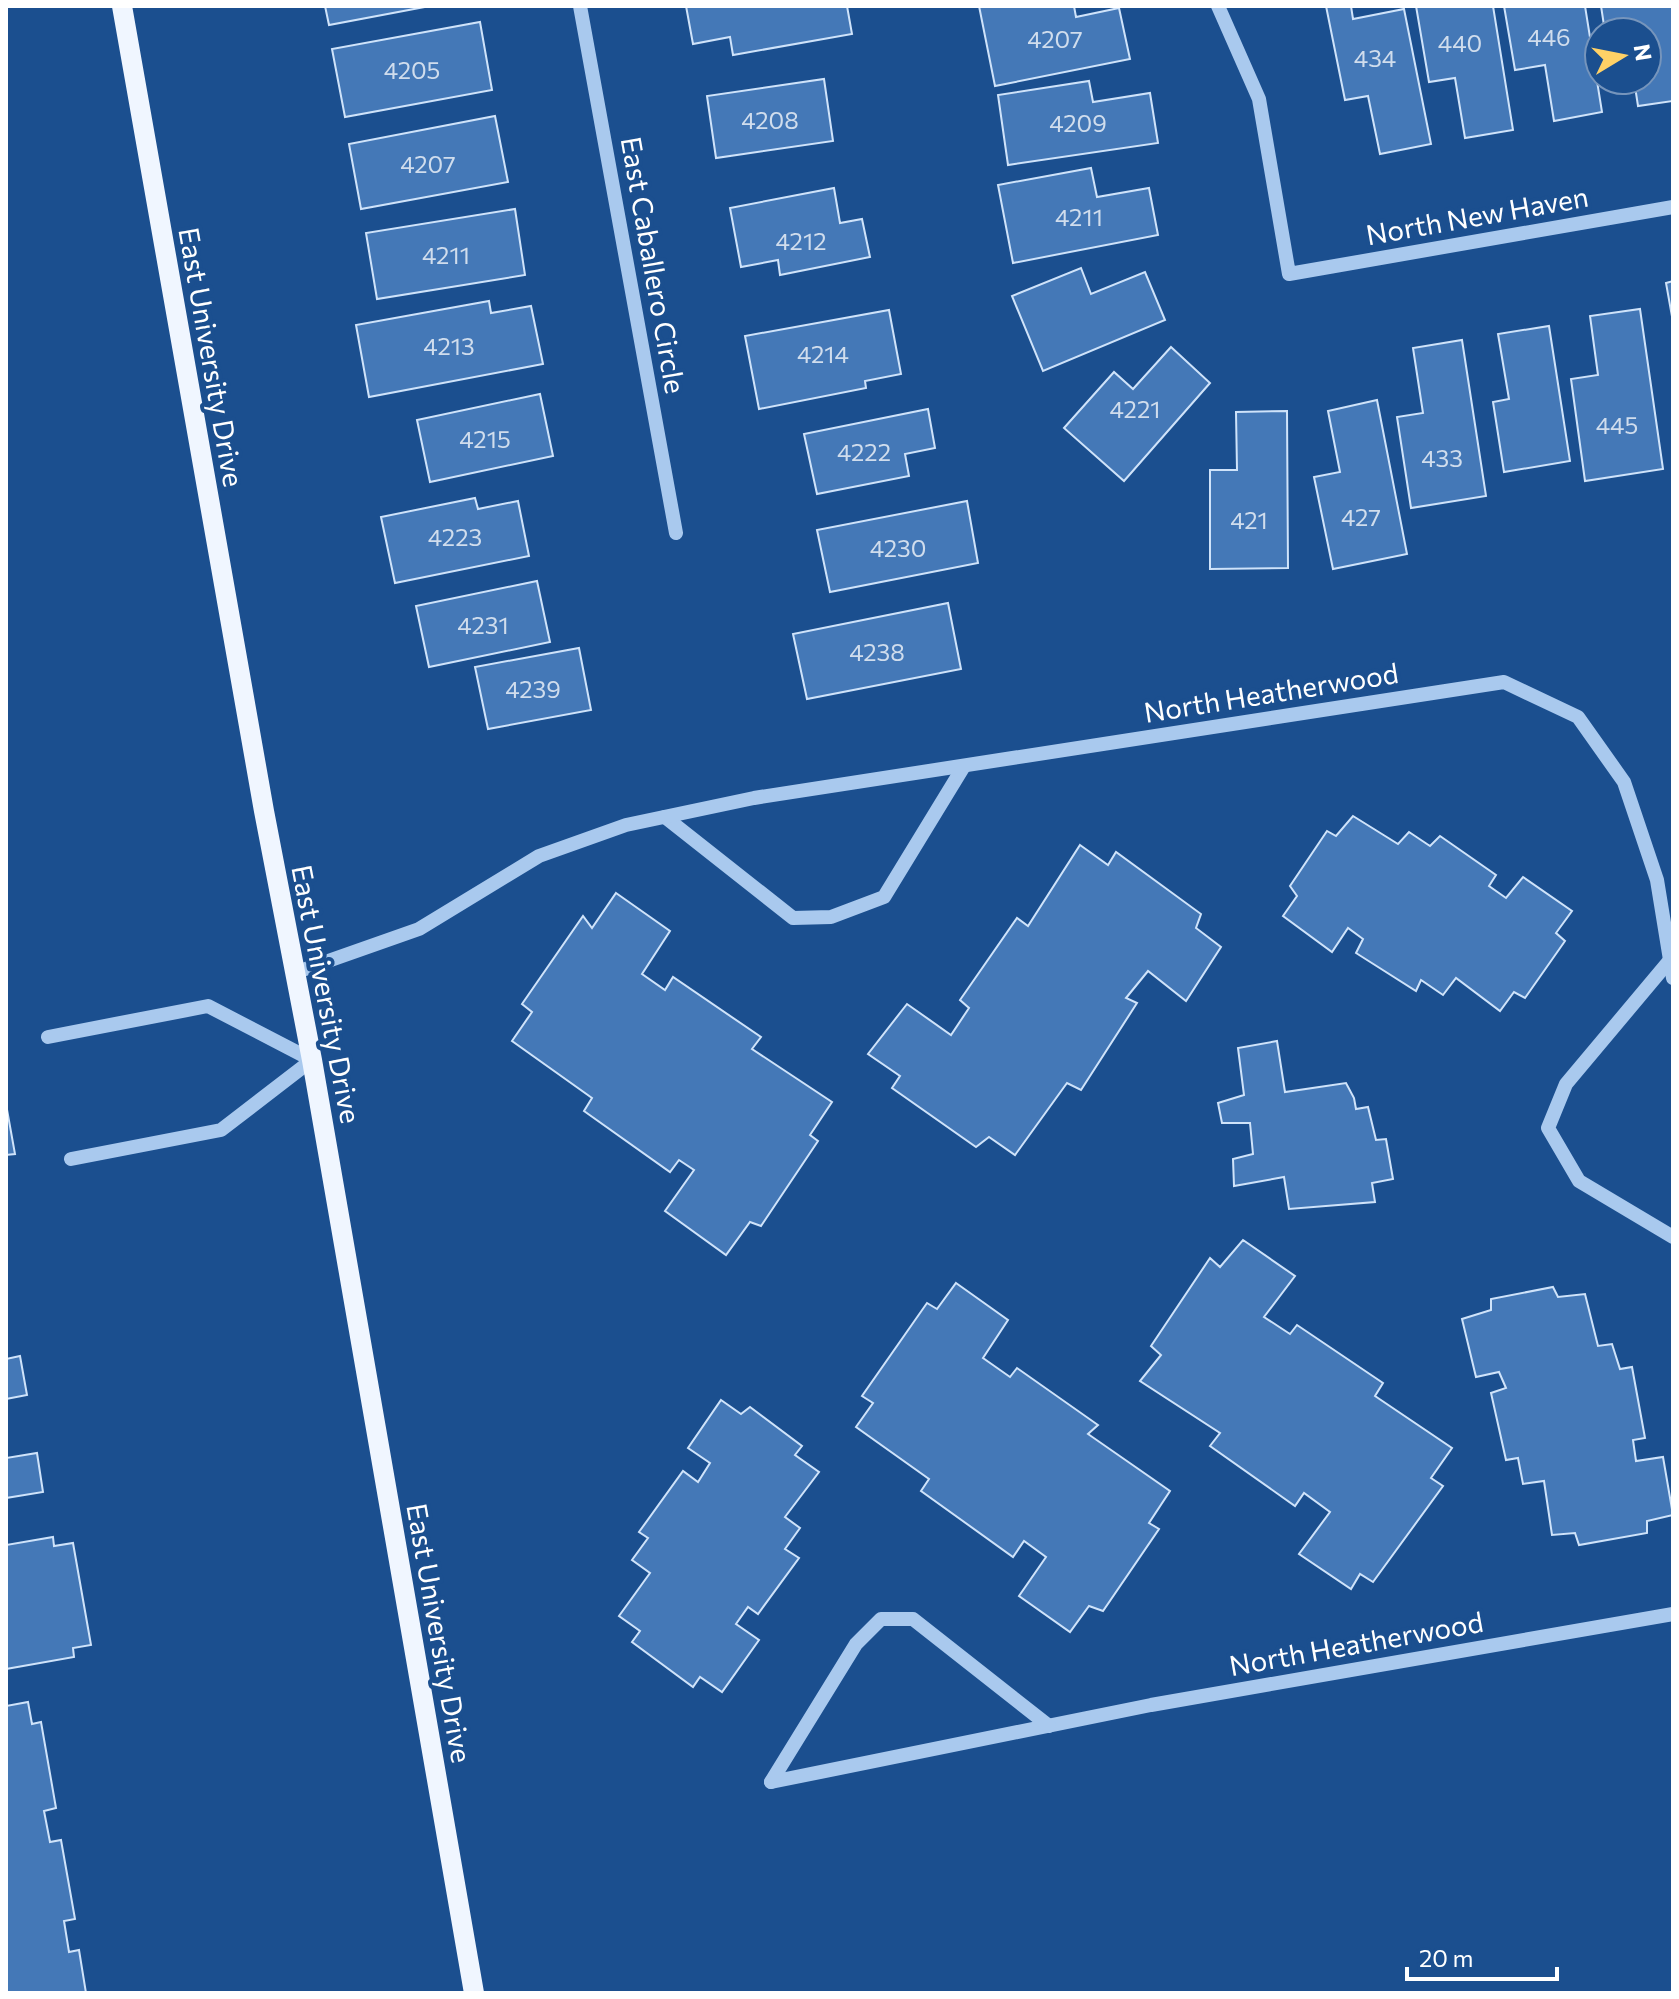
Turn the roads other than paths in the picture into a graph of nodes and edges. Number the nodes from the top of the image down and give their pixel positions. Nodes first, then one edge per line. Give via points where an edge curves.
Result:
1 (122, 6) edge
2 (580, 6) edge
3 (1218, 6) edge
4 (1673, 207) edge
5 (676, 533) dead end
6 (964, 766) junction
7 (665, 817) junction
8 (1670, 960) junction
9 (294, 973) junction
10 (1673, 978) edge
11 (48, 1037) dead end
12 (312, 1060) junction
13 (71, 1159) dead end
14 (1673, 1237) edge
15 (1673, 1614) edge
16 (1049, 1726) junction
17 (474, 1993) edge

1 - 9 main road, East University Drive
2 - 5 street, East Caballero Circle
3 - 4 street, North New Haven via 1259,99 1289,274
6 - 7 street, North Heatherwood
6 - 7 street via 884,897 831,917 793,918
6 - 8 street, North Heatherwood via 1504,682 1578,717 1624,782 1657,880
7 - 9 street, North Heatherwood via 539,856 419,929
8 - 10 street
8 - 14 street via 1566,1084 1548,1128 1579,1181
9 - 12 main road, East University Drive
11 - 12 street via 208,1006
12 - 13 street via 221,1130
12 - 17 main road, East University Drive
15 - 16 street, North Heatherwood
16 - 16 street, North Heatherwood via 1003,1736 771,1782 856,1644 881,1619 913,1619

